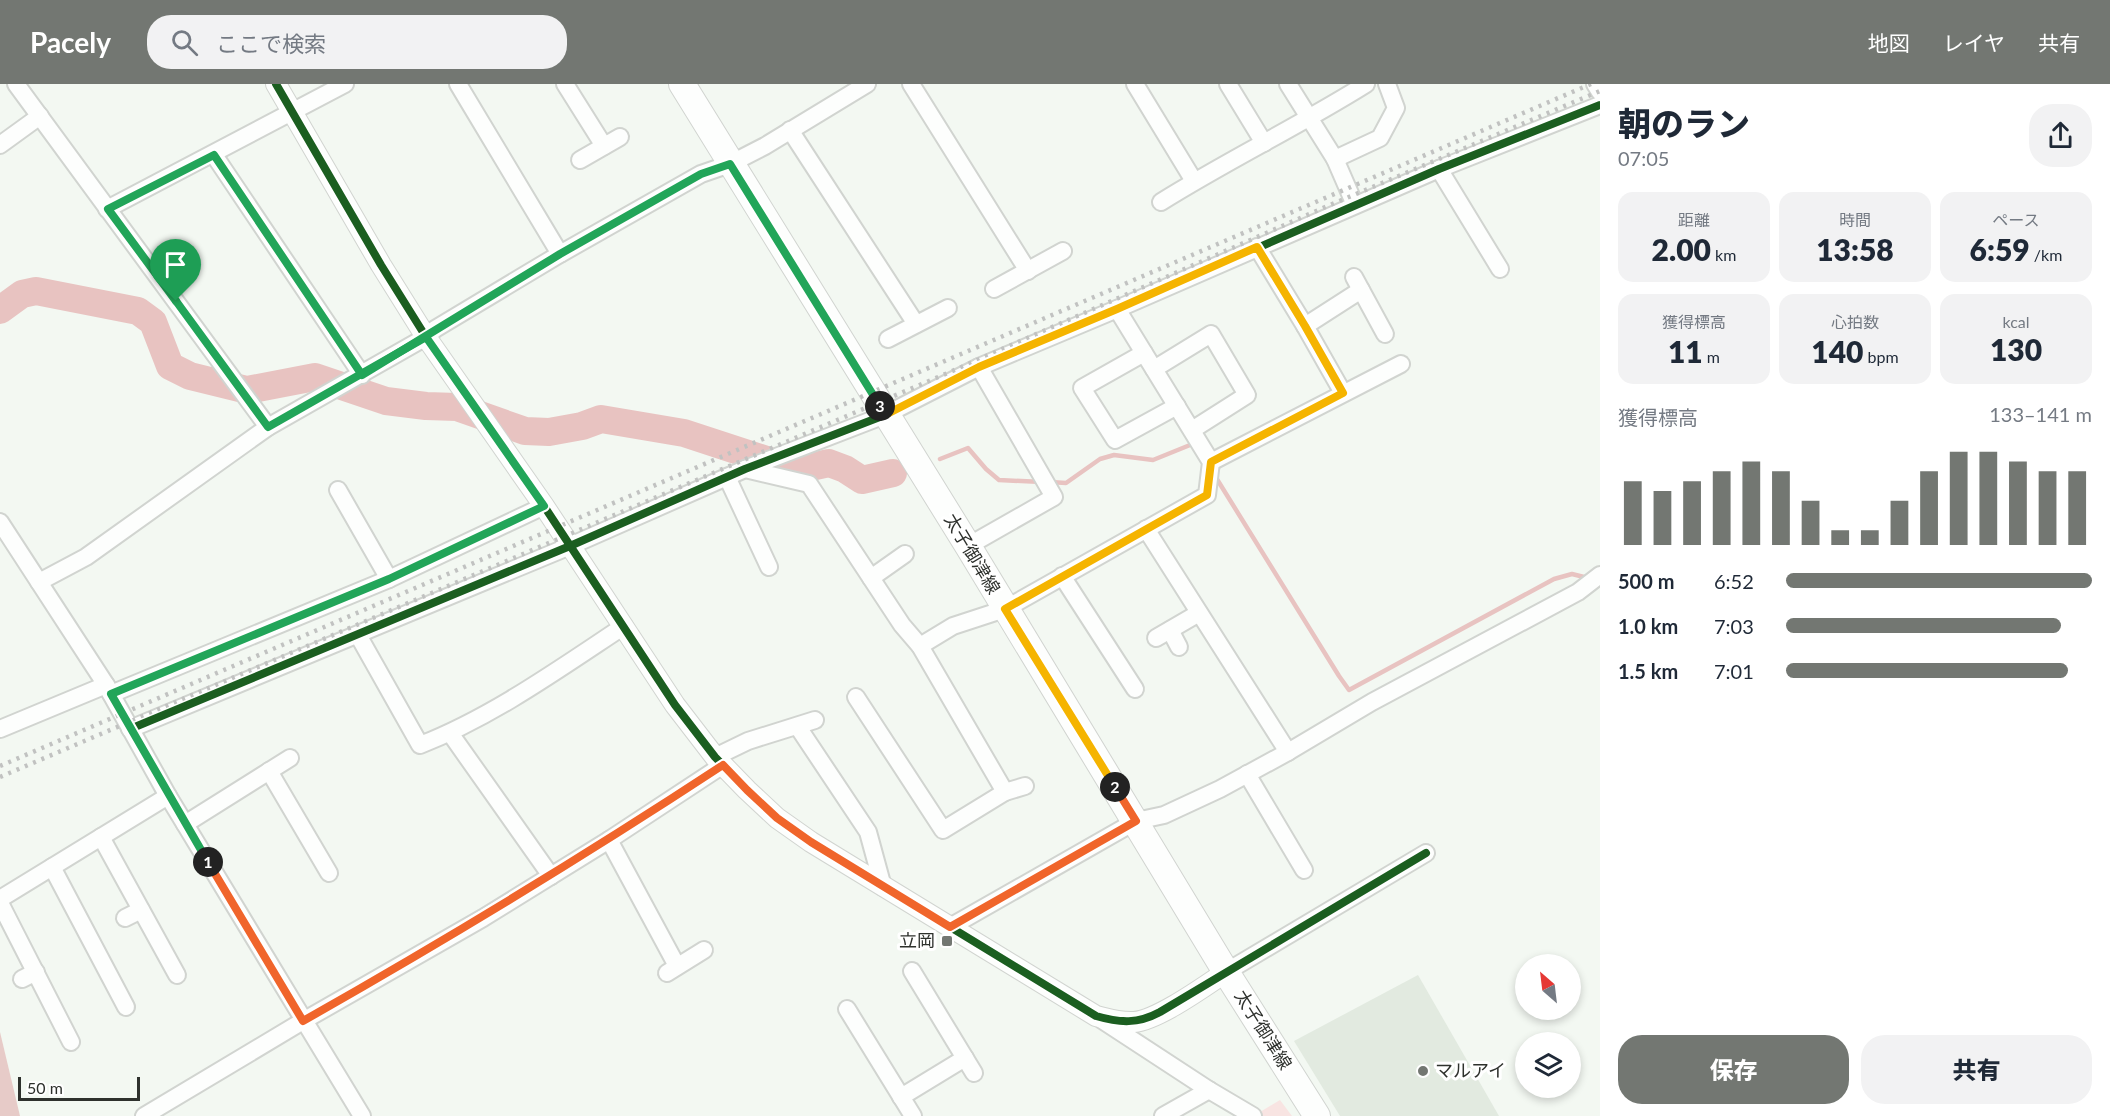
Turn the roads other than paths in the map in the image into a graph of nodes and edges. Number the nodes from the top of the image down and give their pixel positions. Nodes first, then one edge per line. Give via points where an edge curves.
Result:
1 (16, 84) edge
2 (276, 84) edge
3 (345, 84) edge
4 (458, 84) edge
5 (565, 84) edge
6 (682, 84) edge
7 (867, 84) edge
8 (911, 84) edge
9 (1135, 84) edge
10 (1228, 84) edge
11 (1288, 84) edge
12 (1366, 84) edge
13 (1387, 84) edge
14 (1595, 84) edge
15 (1600, 92) edge
16 (1600, 105) edge
17 (292, 112) junction
18 (40, 116) junction
19 (1310, 118) junction
20 (790, 130) junction
21 (620, 137) dead end
22 (1264, 142) junction
23 (0, 145) edge
24 (604, 146) junction
25 (214, 155) junction
26 (1335, 159) junction
27 (580, 160) dead end
28 (730, 164) junction
29 (1439, 169) junction
30 (1194, 181) junction
31 (1161, 202) dead end
32 (1355, 205) junction
33 (108, 209) junction
34 (1257, 247) junction
35 (1063, 251) dead end
36 (560, 254) junction
37 (1500, 269) dead end
38 (1028, 271) junction
39 (994, 289) dead end
40 (948, 308) dead end
41 (1117, 309) junction
42 (916, 324) junction
43 (1305, 326) junction
44 (1385, 334) dead end
45 (426, 337) junction
46 (888, 339) dead end
47 (1144, 352) junction
48 (1401, 364) dead end
49 (979, 367) junction
50 (1154, 369) junction
51 (362, 375) junction
52 (1343, 393) junction
53 (1177, 406) junction
54 (885, 415) junction
55 (268, 427) junction
56 (1192, 430) junction
57 (1211, 462) junction
58 (745, 469) junction
59 (727, 477) junction
60 (338, 490) dead end
61 (544, 506) junction
62 (0, 522) edge
63 (1146, 529) junction
64 (570, 546) junction
65 (968, 546) junction
66 (905, 554) dead end
67 (769, 567) dead end
68 (1600, 575) edge
69 (1062, 576) junction
70 (871, 578) junction
71 (389, 579) junction
72 (39, 582) junction
73 (1005, 609) junction
74 (1199, 613) junction
75 (624, 626) junction
76 (358, 635) junction
77 (920, 646) junction
78 (1179, 647) dead end
79 (108, 689) junction
80 (1135, 689) dead end
81 (856, 697) dead end
82 (815, 720) dead end
83 (798, 727) junction
84 (0, 729) edge
85 (130, 729) junction
86 (450, 733) junction
87 (1288, 752) junction
88 (290, 758) dead end
89 (719, 761) junction
90 (269, 771) junction
91 (1247, 774) junction
92 (1025, 786) dead end
93 (1005, 792) junction
94 (168, 796) junction
95 (1136, 821) junction
96 (185, 824) junction
97 (100, 837) junction
98 (609, 840) junction
99 (1426, 853) dead end
100 (52, 867) junction
101 (1305, 870) dead end
102 (329, 873) dead end
103 (551, 876) junction
104 (883, 887) junction
105 (0, 901) edge
106 (141, 910) junction
107 (125, 918) dead end
108 (950, 927) junction
109 (704, 950) dead end
110 (912, 971) dead end
111 (1226, 972) junction
112 (177, 975) dead end
113 (118, 1001) dead end
114 (847, 1009) dead end
115 (1096, 1016) junction
116 (303, 1021) junction
117 (71, 1041) dead end
118 (1209, 1090) junction
119 (901, 1097) junction
120 (1171, 1114) edge
121 (144, 1116) edge
122 (362, 1116) edge
123 (913, 1116) edge
124 (1253, 1116) edge
125 (1317, 1116) edge

1 - 18 street
2 - 17 street
3 - 17 street
4 - 36 street
5 - 24 street
6 - 28 main road, 太子御津線
7 - 20 street
8 - 38 street
9 - 30 street
10 - 22 street
11 - 19 street
12 - 19 street
13 - 26 street via 1396,108 1380,138
14 - 15 street
16 - 29 street
17 - 25 street
17 - 45 street
18 - 23 street
18 - 33 street
19 - 22 street
19 - 26 street
20 - 28 street
20 - 42 street
21 - 24 street
22 - 30 street
24 - 27 street
25 - 33 street
25 - 51 street
26 - 32 street
28 - 36 street via 701,174
28 - 54 main road, 太子御津線
29 - 32 street
29 - 37 street
30 - 31 street
32 - 34 street
33 - 55 street
34 - 41 street
34 - 43 street
35 - 38 street
36 - 45 street
38 - 39 street
40 - 42 street
41 - 47 street
41 - 49 street
42 - 46 street
43 - 44 street via 1358,284
43 - 52 street
45 - 51 street
45 - 61 street
47 - 50 street
47 - 53 street via 1082,388 1115,440
48 - 52 street
49 - 54 street
49 - 65 street via 1054,497
50 - 53 street
50 - 56 street via 1211,334 1247,395
51 - 55 street
52 - 57 street
53 - 56 street
54 - 58 street
54 - 65 main road, 太子御津線
55 - 72 street via 86,557
56 - 57 street
57 - 63 street via 1207,495
58 - 59 street
58 - 70 street via 809,483
59 - 64 street
59 - 67 street
60 - 71 street
61 - 64 street
61 - 71 street
62 - 72 street
63 - 69 street
63 - 74 street
64 - 75 street
64 - 76 street
65 - 73 main road, 太子御津線
66 - 70 street
68 - 87 street via 1578,592 1372,702
69 - 73 street
69 - 80 street
70 - 77 street
71 - 79 street
72 - 79 street
73 - 77 street via 953,626
73 - 95 main road, 太子御津線
74 - 78 street via 1163,634
74 - 87 street
75 - 86 street
75 - 89 street via 675,705
76 - 85 street
76 - 86 street via 420,745
77 - 93 street
79 - 84 street
79 - 85 street
81 - 93 street via 943,830
82 - 83 street
83 - 89 street via 748,741
83 - 104 street via 868,832
85 - 94 street
86 - 103 street
87 - 91 street
88 - 90 street
89 - 98 street
89 - 104 street via 777,818
90 - 96 street
90 - 102 street
91 - 95 street via 1164,815
91 - 101 street
92 - 93 street
94 - 96 street
94 - 97 street
95 - 108 street
95 - 111 main road, 太子御津線
96 - 116 street
97 - 100 street
97 - 106 street
98 - 103 street
98 - 109 street via 672,970
99 - 111 street
100 - 105 street
100 - 113 street via 82,940
103 - 116 street
104 - 108 street
105 - 117 street via 29,976
106 - 107 street
106 - 112 street
108 - 115 street
110 - 119 street via 969,1066
111 - 115 street via 1150,1018 1135,1022
111 - 125 main road, 太子御津線
114 - 119 street
115 - 118 street
116 - 121 street
116 - 122 street
118 - 120 street
118 - 124 street
119 - 123 street

